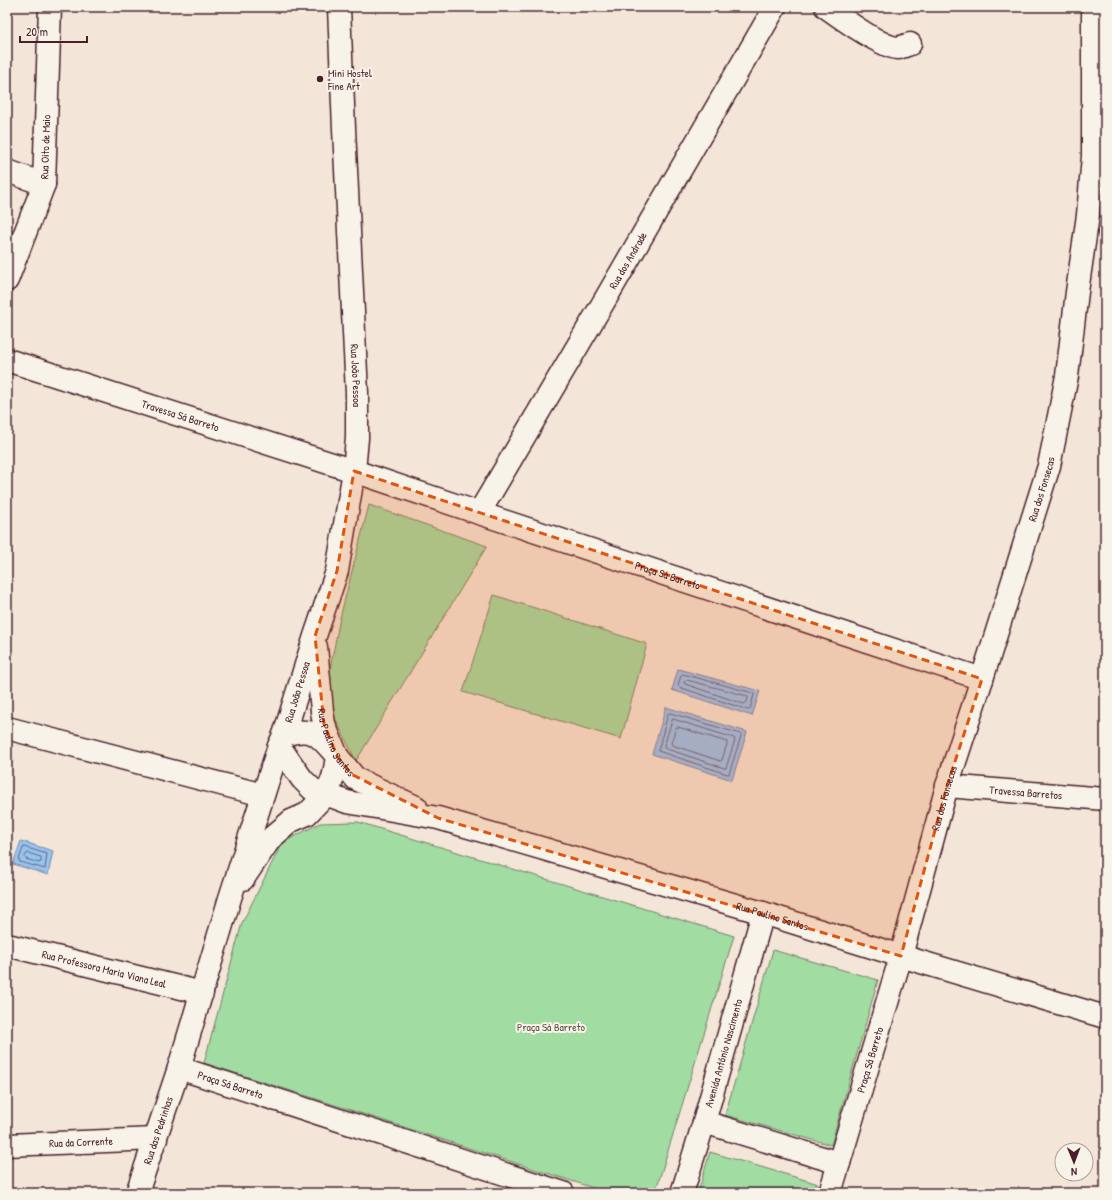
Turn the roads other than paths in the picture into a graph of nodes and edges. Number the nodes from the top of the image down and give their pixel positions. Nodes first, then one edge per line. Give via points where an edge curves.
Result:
1 (50, 7) edge
2 (340, 7) edge
3 (775, 7) edge
4 (826, 7) edge
5 (1093, 7) edge
6 (910, 44) dead end
7 (1099, 127) edge
8 (7, 171) edge
9 (44, 184) junction
10 (7, 280) edge
11 (7, 360) edge
12 (354, 471) junction
13 (479, 513) junction
14 (315, 636) junction
15 (982, 679) junction
16 (7, 728) edge
17 (282, 740) junction
18 (337, 756) junction
19 (947, 786) junction
20 (263, 795) junction
21 (325, 795) junction
22 (1105, 799) edge
23 (438, 818) junction
24 (230, 898) junction
25 (763, 913) junction
26 (7, 945) edge
27 (901, 956) junction
28 (202, 993) junction
29 (1105, 1017) edge
30 (179, 1068) junction
31 (704, 1122) junction
32 (156, 1139) junction
33 (7, 1145) edge
34 (839, 1163) junction
35 (137, 1193) edge
36 (563, 1193) edge
37 (682, 1193) edge
38 (830, 1193) edge

1 - 9 street, Rua Oito de Maio
2 - 12 street, Rua João Pessoa via 357,393
3 - 13 street, Rua dos Andrade
4 - 6 street via 886,45 898,48
5 - 7 street, Rua dos Fonsecas
7 - 15 street, Rua dos Fonsecas via 1093,156 1067,376 1051,458
8 - 9 street
9 - 10 street, Rua Oito de Maio
11 - 12 street, Travessa Sá Barreto
12 - 13 street, Praça Sá Barreto
12 - 14 street, Rua João Pessoa via 337,571
13 - 15 street, Praça Sá Barreto
14 - 17 street, Rua João Pessoa
14 - 18 street, Rua Paulino Santos via 324,724
15 - 19 street, Rua dos Fonsecas
16 - 20 street
17 - 18 street via 296,731 312,733 319,736
17 - 20 street
17 - 21 street, Rua Paulino Santos via 302,779 312,789
18 - 21 street via 335,774
18 - 23 street, Rua Paulino Santos via 356,779
19 - 22 street, Travessa Barretos
19 - 27 street, Rua dos Fonsecas
20 - 24 street
21 - 23 street, Rua Paulino Santos via 347,802
21 - 24 street via 306,814 270,839
23 - 25 street, Rua Paulino Santos
24 - 28 street
25 - 27 street, Rua Paulino Santos
25 - 31 street, Avenida Antônio Nascimento
26 - 28 street, Rua Professora Maria Viana Leal
27 - 29 street, Rua Paulino Santos
27 - 34 street, Praça Sá Barreto
28 - 30 street
30 - 32 street, Rua das Pedrinhas
30 - 36 street, Praça Sá Barreto
31 - 34 street
31 - 37 street, Avenida Antônio Nascimento
32 - 33 street, Rua da Corrente
32 - 35 street, Rua das Pedrinhas
34 - 38 street, Praça Sá Barreto

